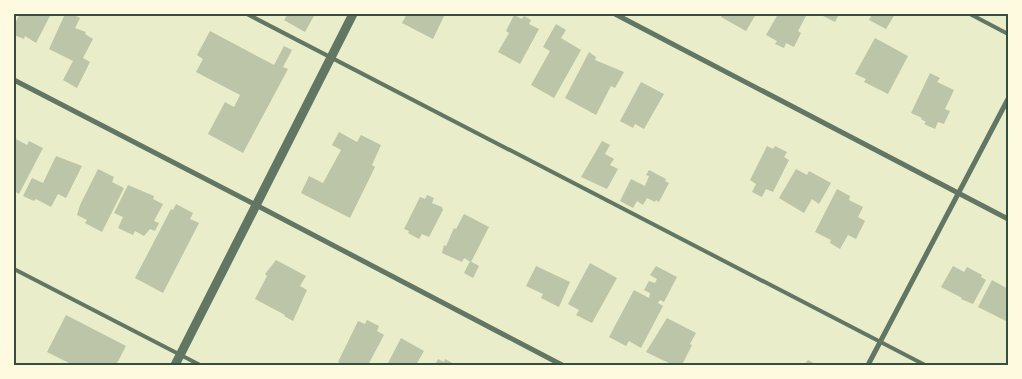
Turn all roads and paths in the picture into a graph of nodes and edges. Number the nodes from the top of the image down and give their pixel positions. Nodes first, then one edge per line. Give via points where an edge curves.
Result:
1 (246, 14) edge
2 (353, 14) edge
3 (615, 14) edge
4 (970, 14) edge
5 (1008, 34) edge
6 (330, 58) junction
7 (14, 80) edge
8 (1008, 99) edge
9 (959, 194) junction
10 (256, 205) junction
11 (1008, 220) edge
12 (14, 270) edge
13 (880, 342) junction
14 (180, 355) junction
15 (175, 365) edge
16 (200, 365) edge
17 (562, 365) edge
18 (868, 365) edge
19 (924, 365) edge

1 - 6 lane
2 - 6 street
3 - 9 street
4 - 5 lane
6 - 10 street
6 - 13 lane
7 - 10 street
8 - 9 street
9 - 11 street
9 - 13 street
10 - 14 street
10 - 17 street
12 - 14 lane
13 - 18 street
13 - 19 lane
14 - 15 street
14 - 16 lane

